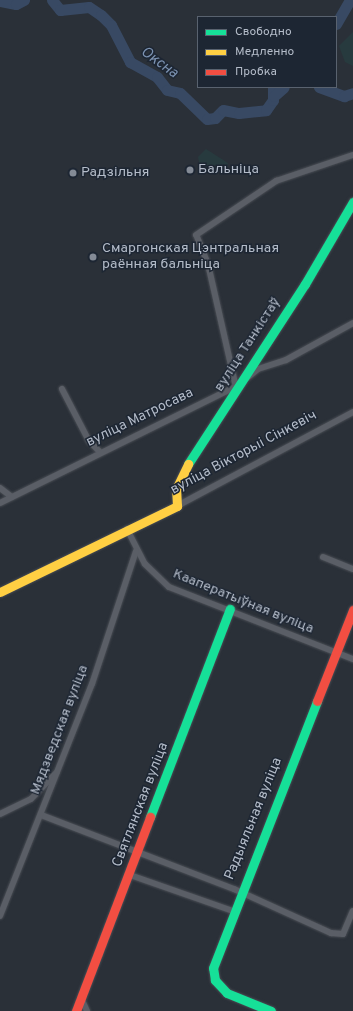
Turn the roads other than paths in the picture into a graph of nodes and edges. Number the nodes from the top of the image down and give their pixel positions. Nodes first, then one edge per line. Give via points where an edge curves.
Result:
1 (353, 155) edge
2 (353, 202) edge
3 (353, 323) edge
4 (240, 385) junction
5 (62, 389) dead end
6 (353, 412) edge
7 (99, 451) junction
8 (0, 488) edge
9 (12, 498) junction
10 (0, 503) edge
11 (177, 506) junction
12 (126, 529) junction
13 (136, 551) junction
14 (323, 557) dead end
15 (353, 569) edge
16 (0, 592) edge
17 (230, 609) junction
18 (353, 610) edge
19 (335, 652) junction
20 (353, 659) edge
21 (58, 771) junction
22 (0, 814) edge
23 (41, 815) junction
24 (138, 854) junction
25 (130, 874) junction
26 (240, 892) junction
27 (233, 911) junction
28 (353, 911) edge
29 (0, 916) edge
30 (81, 998) junction
31 (76, 1011) edge
32 (87, 1011) edge
33 (271, 1011) edge

1 - 4 street via 276,181 196,235 208,264 235,383
2 - 4 street, вуліца Танкістаў
3 - 4 street, вуліца Матросава via 286,360 258,369
4 - 7 street, вуліца Матросава
4 - 11 street, вуліца Танкістаў via 180,479
5 - 7 street via 89,441
6 - 11 street, вуліца Вікторыі Сінкевіч
7 - 9 street, вуліца Матросава
8 - 9 street
9 - 10 street, вуліца Матросава
11 - 12 street, вуліца Вікторыі Сінкевіч
12 - 13 street, Кааператыўная вуліца
12 - 16 street, вуліца Вікторыі Сінкевіч
13 - 17 street, Кааператыўная вуліца via 162,583
13 - 21 street, Мядзведская вуліца via 92,684
14 - 15 street
17 - 19 street, Кааператыўная вуліца
17 - 24 street, Святлянская вуліца
18 - 19 street, Радыяльная вуліца
19 - 20 street, Кааператыўная вуліца
19 - 26 street, Радыяльная вуліца
21 - 22 street via 31,799
21 - 23 street, Мядзведская вуліца
23 - 24 street
23 - 29 street, Мядзведская вуліца
24 - 25 street, Святлянская вуліца
24 - 26 street
25 - 27 street
25 - 30 street, Святлянская вуліца
26 - 27 street, Радыяльная вуліца
26 - 28 street via 331,933 341,934
27 - 33 street, Радыяльная вуліца via 213,968 213,976 233,997
30 - 31 street, Святлянская вуліца
30 - 32 street

